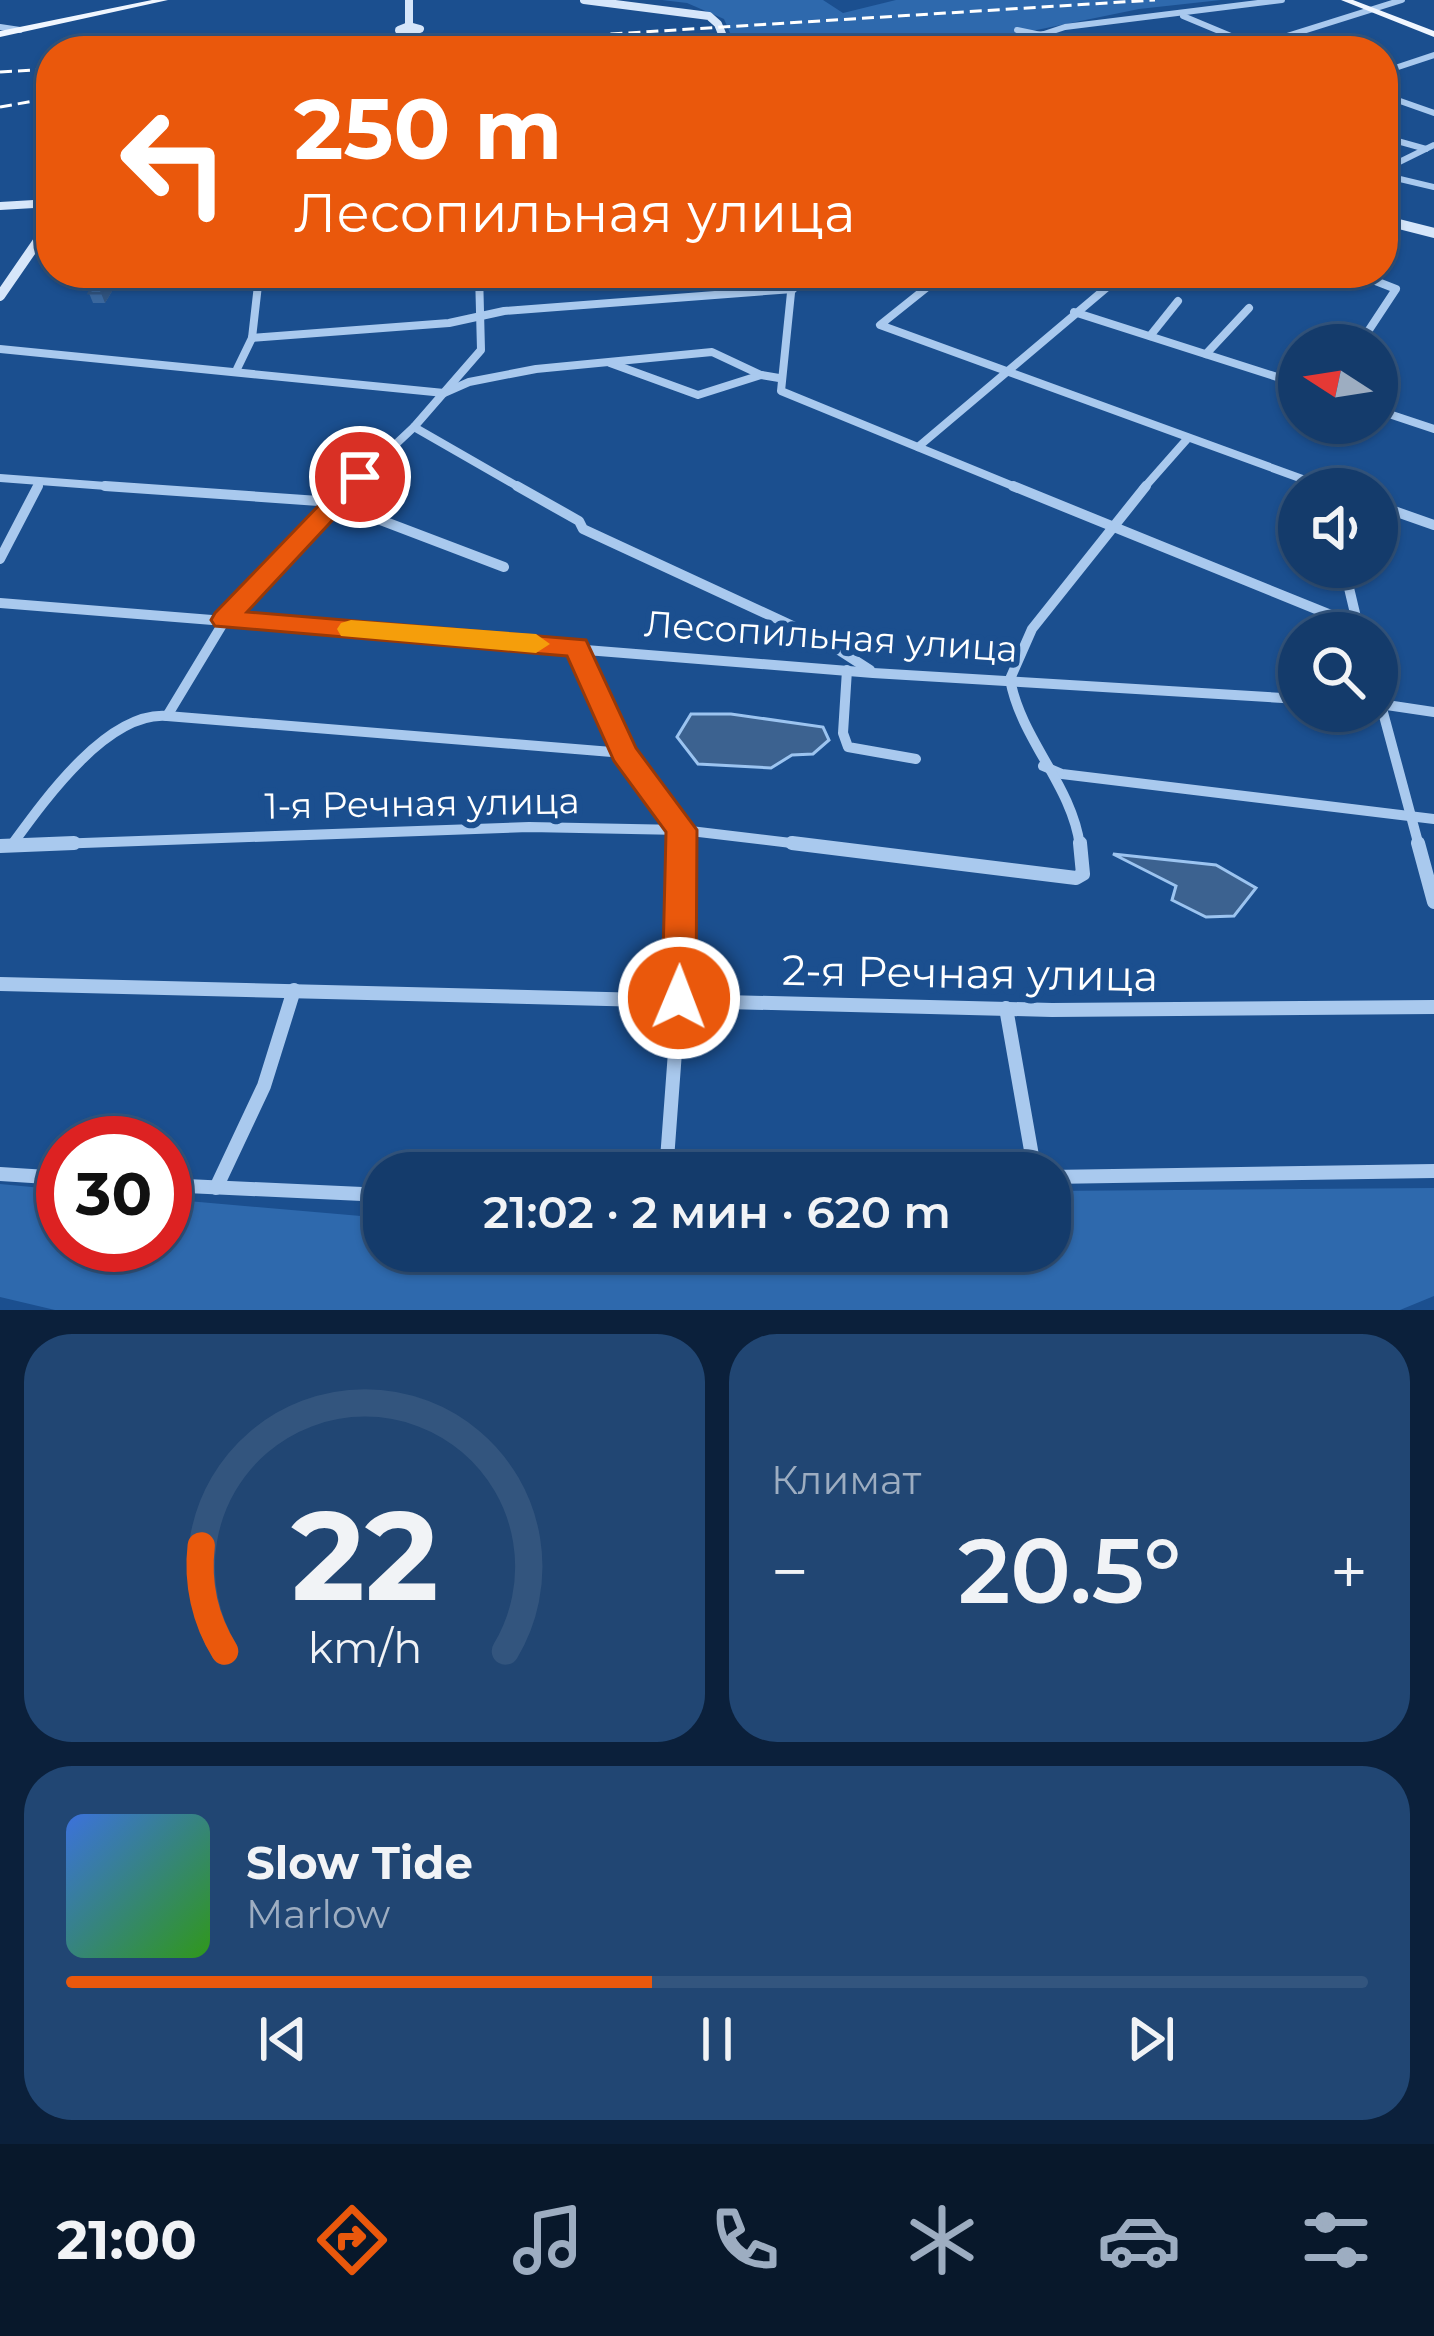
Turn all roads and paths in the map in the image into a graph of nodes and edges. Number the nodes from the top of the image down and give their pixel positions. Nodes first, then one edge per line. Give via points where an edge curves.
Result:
1 (152, 0) edge
2 (164, 0) edge
3 (584, 0) edge
4 (1282, 0) edge
5 (1345, 0) edge
6 (1402, 0) edge
7 (412, 4) edge
8 (1369, 9) junction
9 (1183, 16) junction
10 (409, 26) dead end
11 (19, 29) junction
12 (1017, 30) dead end
13 (0, 31) edge
14 (1046, 34) junction
15 (1434, 34) edge
16 (723, 36) edge
17 (1007, 36) edge
18 (1048, 36) edge
19 (1230, 36) edge
20 (1284, 36) edge
21 (1434, 55) edge
22 (1398, 67) edge
23 (1398, 100) edge
24 (1434, 113) edge
25 (1398, 140) edge
26 (1431, 148) edge
27 (1398, 165) edge
28 (1398, 177) edge
29 (1434, 188) edge
30 (36, 203) edge
31 (0, 206) edge
32 (1398, 224) edge
33 (1434, 233) edge
34 (36, 244) edge
35 (258, 288) edge
36 (479, 288) edge
37 (926, 288) edge
38 (1105, 288) edge
39 (1389, 288) edge
40 (793, 289) joint
41 (0, 296) edge
42 (1178, 302) dead end
43 (1249, 308) dead end
44 (1074, 312) junction
45 (480, 315) junction
46 (1373, 324) edge
47 (1150, 336) junction
48 (252, 338) junction
49 (0, 349) edge
50 (1206, 354) junction
51 (607, 362) junction
52 (236, 369) junction
53 (1010, 373) junction
54 (761, 375) junction
55 (1278, 377) edge
56 (779, 378) junction
57 (444, 393) junction
58 (1398, 417) edge
59 (414, 427) junction
60 (1434, 429) edge
61 (1188, 438) junction
62 (918, 447) junction
63 (1278, 471) edge
64 (0, 478) edge
65 (39, 483) junction
66 (332, 502) junction
67 (1398, 512) edge
68 (1434, 525) edge
69 (1110, 527) junction
70 (0, 559) edge
71 (504, 567) dead end
72 (0, 603) edge
73 (1315, 612) edge
74 (225, 620) junction
75 (577, 647) junction
76 (836, 648) junction
77 (844, 670) junction
78 (873, 673) junction
79 (1010, 679) junction
80 (1278, 698) edge
81 (1398, 707) edge
82 (1434, 712) edge
83 (167, 716) junction
84 (1386, 732) edge
85 (624, 753) junction
86 (916, 759) dead end
87 (1043, 766) junction
88 (1408, 817) junction
89 (1434, 819) edge
90 (682, 830) junction
91 (5, 846) edge
92 (1434, 902) edge
93 (0, 984) edge
94 (294, 990) junction
95 (679, 998) junction
96 (1434, 1007) edge
97 (1006, 1008) junction
98 (668, 1152) edge
99 (1031, 1152) edge
100 (1434, 1171) edge
101 (0, 1174) edge
102 (36, 1176) edge
103 (1071, 1177) edge
104 (192, 1187) edge
105 (216, 1188) junction
106 (363, 1195) edge

1 - 11 main road
2 - 11 main road
3 - 16 street via 710,16
4 - 9 street
5 - 8 main road
6 - 8 street
7 - 10 street
8 - 15 main road
8 - 20 street
9 - 14 street
9 - 19 street
11 - 13 main road
12 - 14 street
14 - 17 street
14 - 18 street
21 - 22 street
23 - 24 street
25 - 26 street
26 - 27 street
28 - 29 street
30 - 31 street
32 - 33 street
34 - 41 street
35 - 48 street
36 - 45 street
37 - 53 street via 880,325
38 - 44 street
39 - 46 street via 1396,291
40 - 45 street
40 - 56 street
42 - 47 street
43 - 50 street
44 - 47 street
44 - 53 street
45 - 48 street
45 - 57 street via 481,350
47 - 50 street
48 - 52 street
49 - 52 street
50 - 55 street
51 - 54 street via 712,352
51 - 54 street via 698,395
51 - 57 street
52 - 57 street
53 - 61 street
53 - 62 street
54 - 56 street
56 - 62 street via 781,391 795,398
57 - 59 street
58 - 60 street
59 - 66 street
59 - 76 street via 584,529
61 - 63 street
61 - 69 street
62 - 69 street
64 - 65 street
65 - 66 street
65 - 70 street
66 - 71 street
66 - 74 street
67 - 68 street
69 - 73 street
69 - 79 street via 1016,649
72 - 74 street, Лесопильная улица
74 - 75 street, Лесопильная улица
74 - 83 street
75 - 77 street, Лесопильная улица
75 - 85 street
76 - 77 street
76 - 78 street
77 - 78 street, Лесопильная улица
77 - 86 street via 848,746
78 - 79 street, Лесопильная улица
79 - 80 street, Лесопильная улица
79 - 87 street
81 - 82 street
83 - 85 street
83 - 91 street via 142,715 80,764
84 - 88 street
85 - 90 street
87 - 88 street
87 - 90 street, 1-я Речная улица via 1071,806 1083,874 1076,878
88 - 89 street
88 - 92 street
90 - 91 street, 1-я Речная улица via 529,827
90 - 95 street
93 - 94 street, 2-я Речная улица
94 - 95 street, 2-я Речная улица
94 - 105 street via 264,1086
95 - 97 street, 2-я Речная улица
95 - 98 street
96 - 97 street, 2-я Речная улица
97 - 99 street
100 - 103 street
101 - 102 street
104 - 105 street
105 - 106 street

